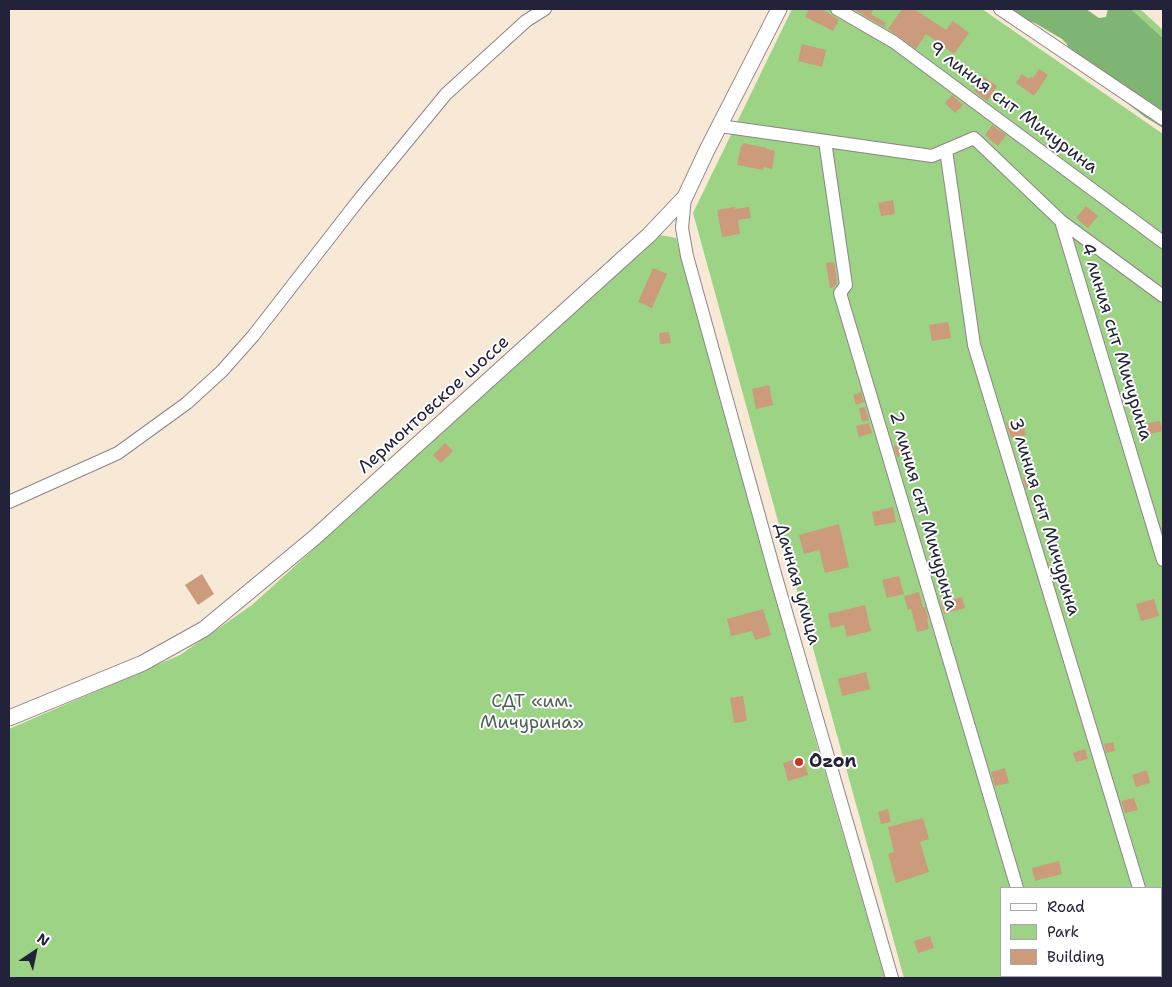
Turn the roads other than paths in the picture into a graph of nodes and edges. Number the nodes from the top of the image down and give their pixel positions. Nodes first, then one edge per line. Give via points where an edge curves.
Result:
1 (545, 9) edge
2 (779, 9) edge
3 (837, 9) edge
4 (1000, 9) edge
5 (1163, 120) edge
6 (720, 126) junction
7 (825, 141) junction
8 (946, 150) junction
9 (685, 197) junction
10 (1061, 221) junction
11 (1163, 242) edge
12 (1163, 296) edge
13 (9, 502) edge
14 (1163, 560) edge
15 (9, 718) edge
16 (1017, 887) edge
17 (1139, 887) edge
18 (892, 978) edge

1 - 13 street via 526,21 446,94 222,372 187,403 118,452
2 - 6 street, Лермонтовское шоссе
3 - 11 street, 9 линия снт Мичурина via 894,42
4 - 5 street
6 - 7 street
6 - 9 street, Лермонтовское шоссе
7 - 8 street via 932,156
7 - 16 street, 2 линия снт Мичурина via 846,285 840,293
8 - 10 street via 974,138
8 - 17 street, 3 линия снт Мичурина via 974,345
9 - 15 street, Лермонтовское шоссе via 649,235 336,519 204,629 143,663
9 - 18 street, Дачная улица via 682,228 687,256
10 - 12 street
10 - 14 street, 4 линия снт Мичурина

